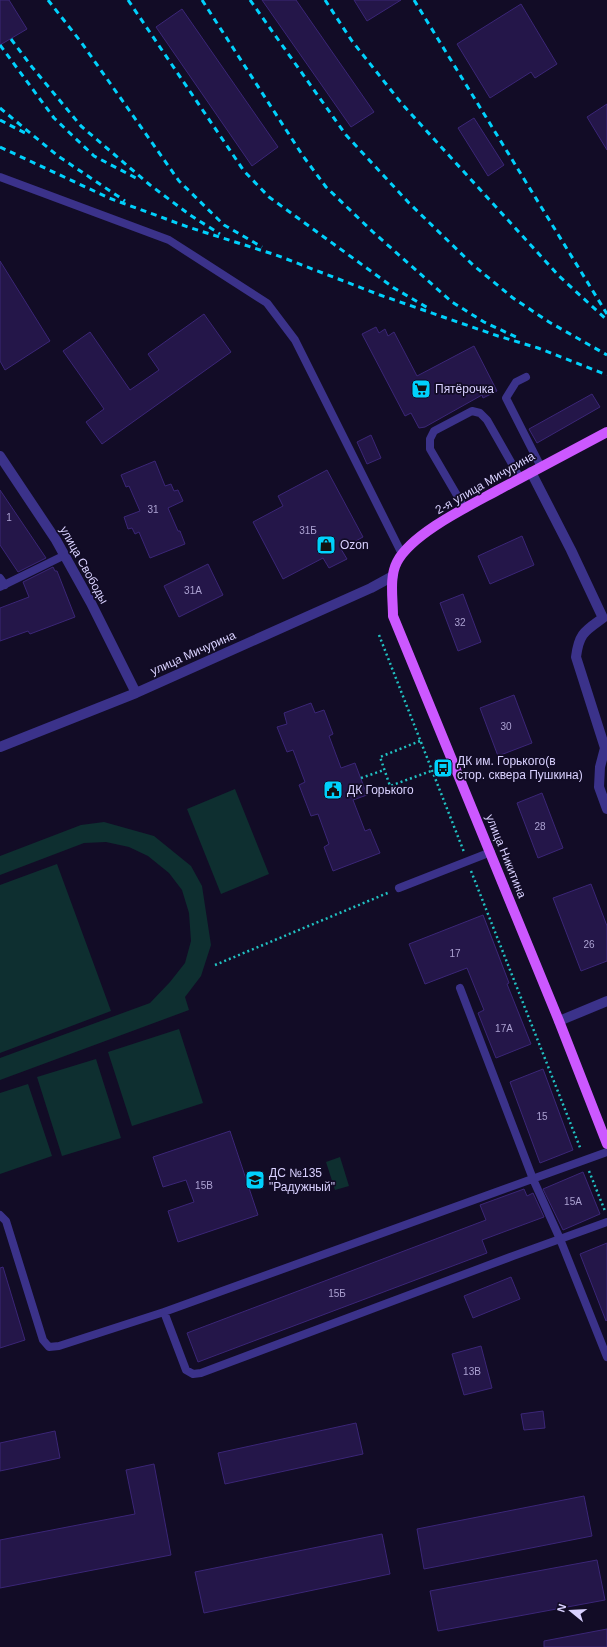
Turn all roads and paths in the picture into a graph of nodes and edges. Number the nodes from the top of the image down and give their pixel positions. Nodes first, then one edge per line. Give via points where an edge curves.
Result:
1 (0, 177) edge
2 (526, 377) dead end
3 (607, 432) edge
4 (0, 456) edge
5 (541, 467) junction
6 (531, 472) junction
7 (520, 478) junction
8 (465, 509) junction
9 (402, 554) junction
10 (65, 555) junction
11 (393, 576) junction
12 (0, 578) edge
13 (3, 586) edge
14 (606, 618) edge
15 (379, 635) dead end
16 (136, 693) junction
17 (420, 741) junction
18 (0, 747) edge
19 (384, 770) junction
20 (431, 770) junction
21 (361, 778) dead end
22 (607, 809) edge
23 (491, 852) junction
24 (467, 860) junction
25 (399, 888) joint
26 (215, 965) dead end
27 (460, 988) dead end
28 (607, 1002) edge
29 (559, 1021) junction
30 (607, 1144) edge
31 (607, 1152) edge
32 (585, 1161) junction
33 (533, 1179) junction
34 (0, 1215) edge
35 (607, 1215) edge
36 (607, 1222) edge
37 (560, 1239) junction
38 (164, 1312) junction
39 (607, 1357) edge

1 - 9 lane via 169,240 267,303 295,340
2 - 5 lane via 516,382 506,398
3 - 5 main road, 2-я улица Мичурина
4 - 10 street, улица Свободы
5 - 6 main road, 2-я улица Мичурина
6 - 7 main road, 2-я улица Мичурина
6 - 14 street
7 - 8 main road, 2-я улица Мичурина
7 - 8 lane via 487,420 480,413 472,411 434,431 430,439 430,449
8 - 9 main road, 2-я улица Мичурина via 410,544
9 - 11 main road, 2-я улица Мичурина via 396,563
10 - 13 lane
10 - 16 street, улица Свободы via 92,603
11 - 16 street, улица Мичурина
11 - 23 main road, улица Никитина via 393,616
12 - 13 lane
14 - 22 street via 584,632 578,643 576,657 605,748 600,767 599,787
15 - 17 path
16 - 18 street, улица Мичурина
17 - 19 path via 380,757
17 - 20 path
19 - 20 path via 390,786
19 - 21 path
20 - 24 path
23 - 24 lane
23 - 29 main road, улица Никитина
24 - 25 lane
24 - 32 path
25 - 26 path
27 - 33 lane
28 - 29 street
29 - 30 main road, улица Никитина
31 - 32 lane
32 - 33 lane
32 - 35 path
33 - 37 lane
33 - 38 lane
34 - 38 lane via 6,1221 42,1340 49,1347
36 - 37 lane
37 - 38 lane via 201,1373 192,1374 186,1370
37 - 39 lane

